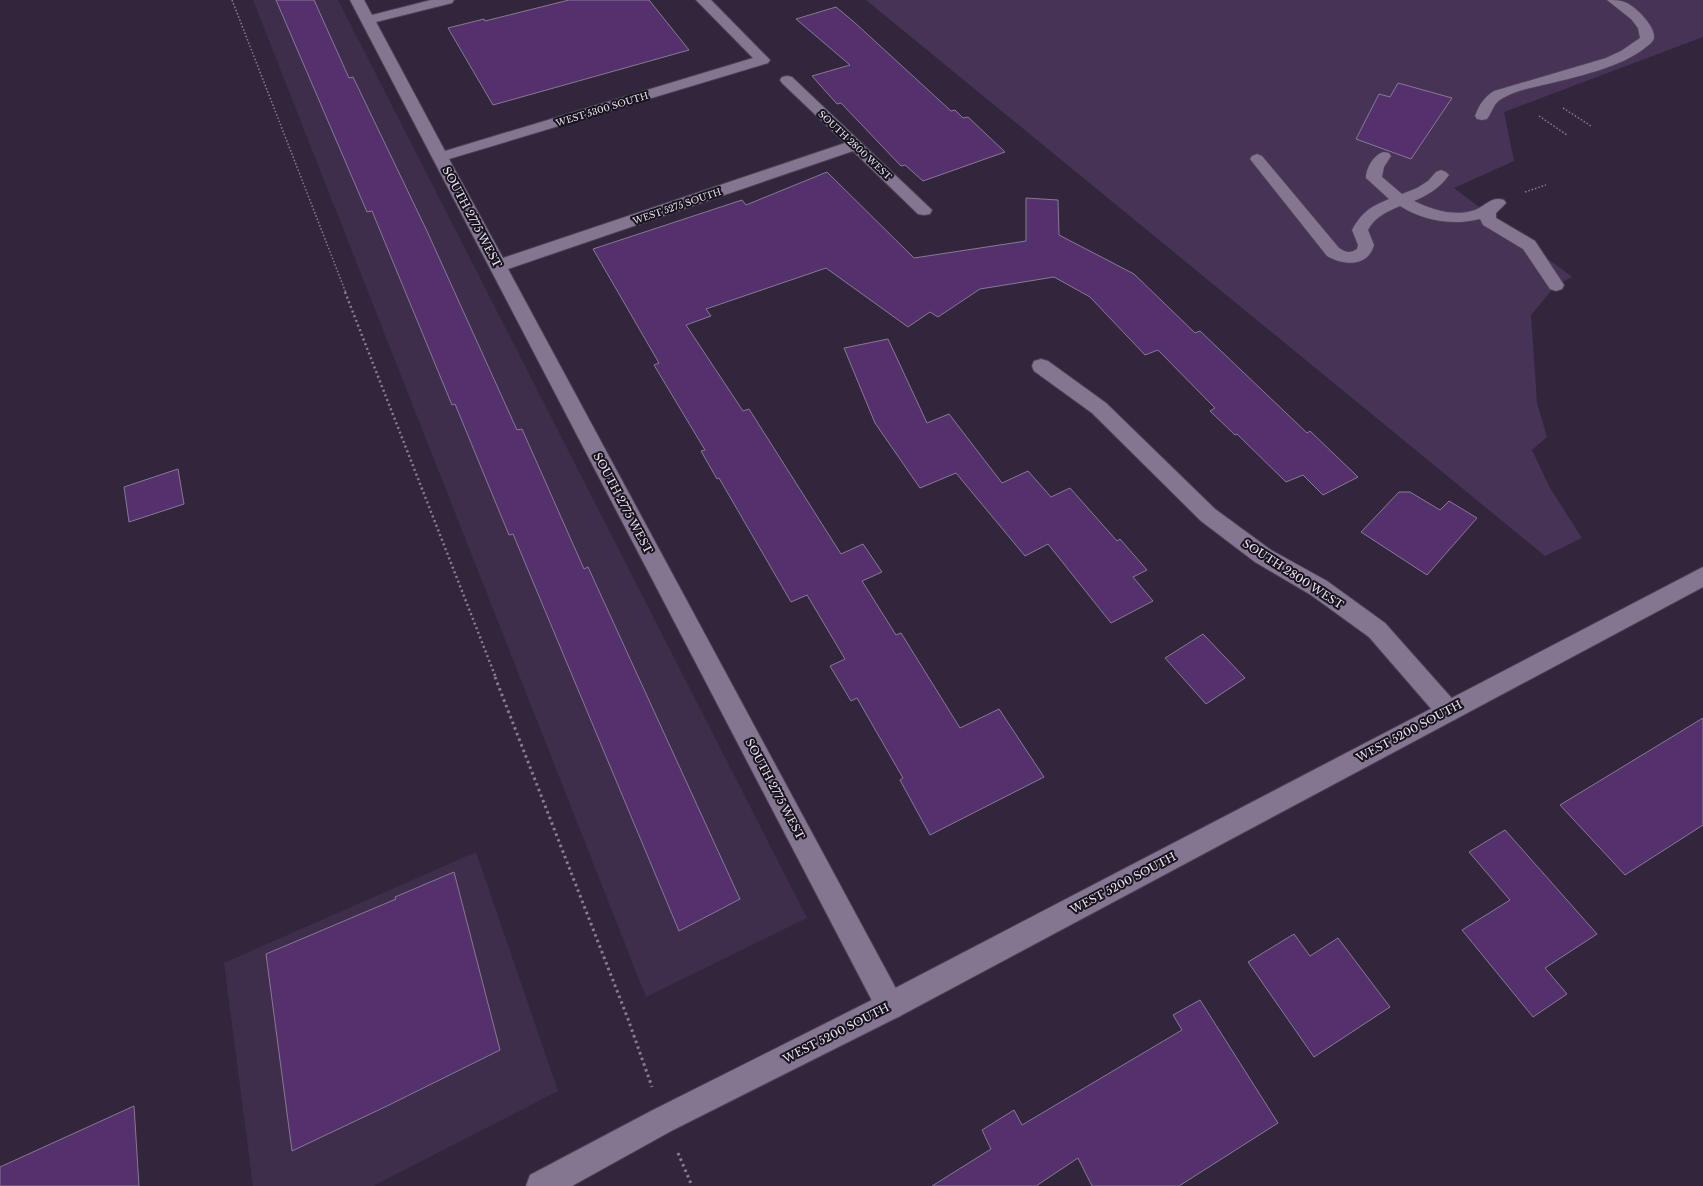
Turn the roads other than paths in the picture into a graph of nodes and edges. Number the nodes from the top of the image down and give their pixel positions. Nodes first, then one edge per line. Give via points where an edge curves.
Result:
1 (357, 0) edge
2 (447, 0) edge
3 (703, 0) edge
4 (1613, 0) edge
5 (368, 20) junction
6 (786, 80) dead end
7 (1482, 116) dead end
8 (855, 145) junction
9 (1384, 156) dead end
10 (440, 157) junction
11 (1257, 159) dead end
12 (1441, 175) dead end
13 (1400, 200) junction
14 (924, 210) dead end
15 (498, 266) junction
16 (1556, 285) dead end
17 (1041, 366) dead end
18 (1703, 576) edge
19 (1448, 711) junction
20 (890, 1006) junction
21 (541, 1186) edge

1 - 5 street, SOUTH 2775 WEST
2 - 5 street
3 - 10 street, WEST 5300 SOUTH via 763,60
4 - 7 lane via 1631,11 1647,32 1647,39 1643,43 1634,50 1583,71 1503,92 1491,99
5 - 10 street, SOUTH 2775 WEST
6 - 8 street, SOUTH 2800 WEST
8 - 14 street, SOUTH 2800 WEST
8 - 15 street, WEST 5275 SOUTH
9 - 13 lane via 1373,172 1374,178
10 - 15 street, SOUTH 2775 WEST
11 - 13 lane via 1333,252 1345,258 1358,256 1364,252 1366,245 1360,230 1364,221 1378,210
12 - 13 lane via 1427,189
13 - 16 lane via 1432,214 1452,218 1477,216 1496,205 1487,217 1489,221 1529,245
15 - 20 street, SOUTH 2775 WEST
17 - 19 street, SOUTH 2800 WEST via 1099,408 1208,515 1263,556 1319,588 1377,630
18 - 19 street, WEST 5200 SOUTH
19 - 20 street, WEST 5200 SOUTH
20 - 21 street, WEST 5200 SOUTH via 663,1120

